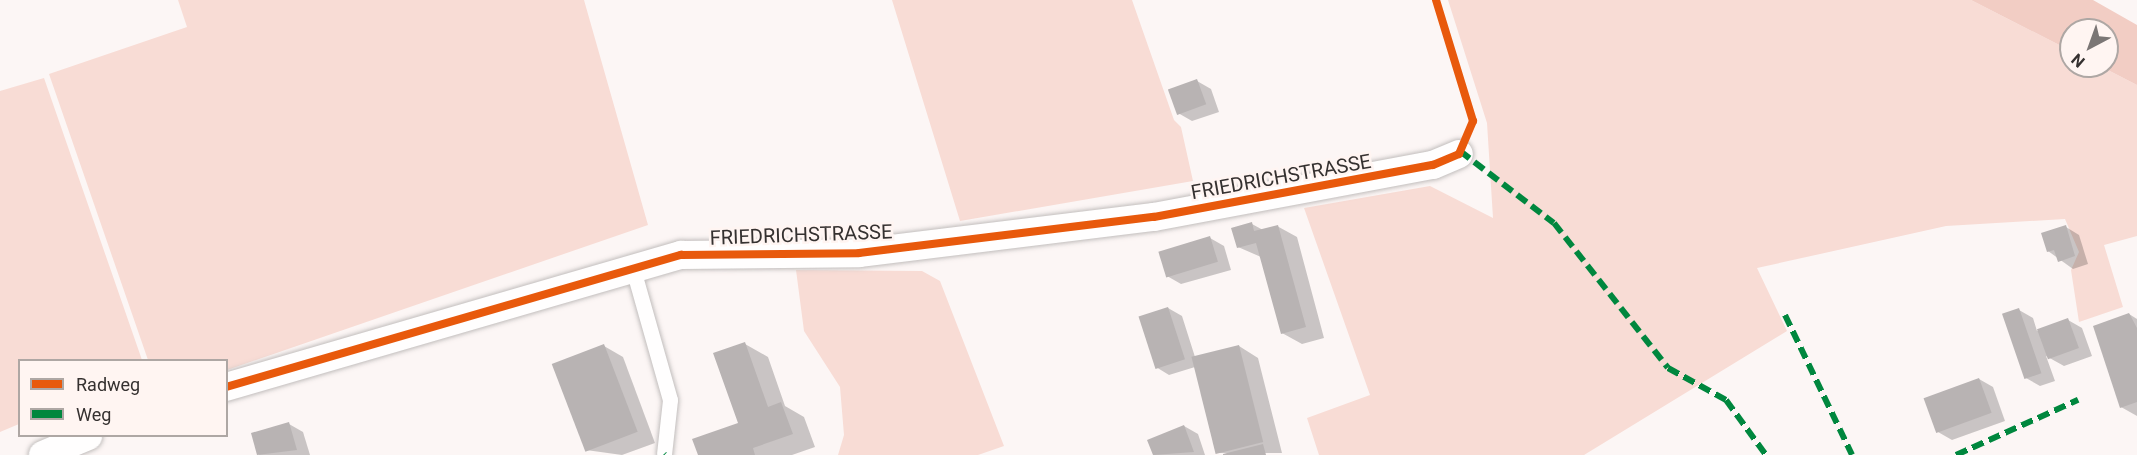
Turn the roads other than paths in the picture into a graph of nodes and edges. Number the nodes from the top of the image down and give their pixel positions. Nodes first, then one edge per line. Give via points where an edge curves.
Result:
1 (1459, 154) dead end
2 (633, 269) junction
3 (228, 386) edge
4 (84, 437) edge
5 (664, 454) edge
6 (43, 455) edge

1 - 2 street, FRIEDRICHSTRASSE via 1433,165 1154,217 859,253 681,255
2 - 3 street, FRIEDRICHSTRASSE
2 - 5 lane via 670,400
4 - 6 street

